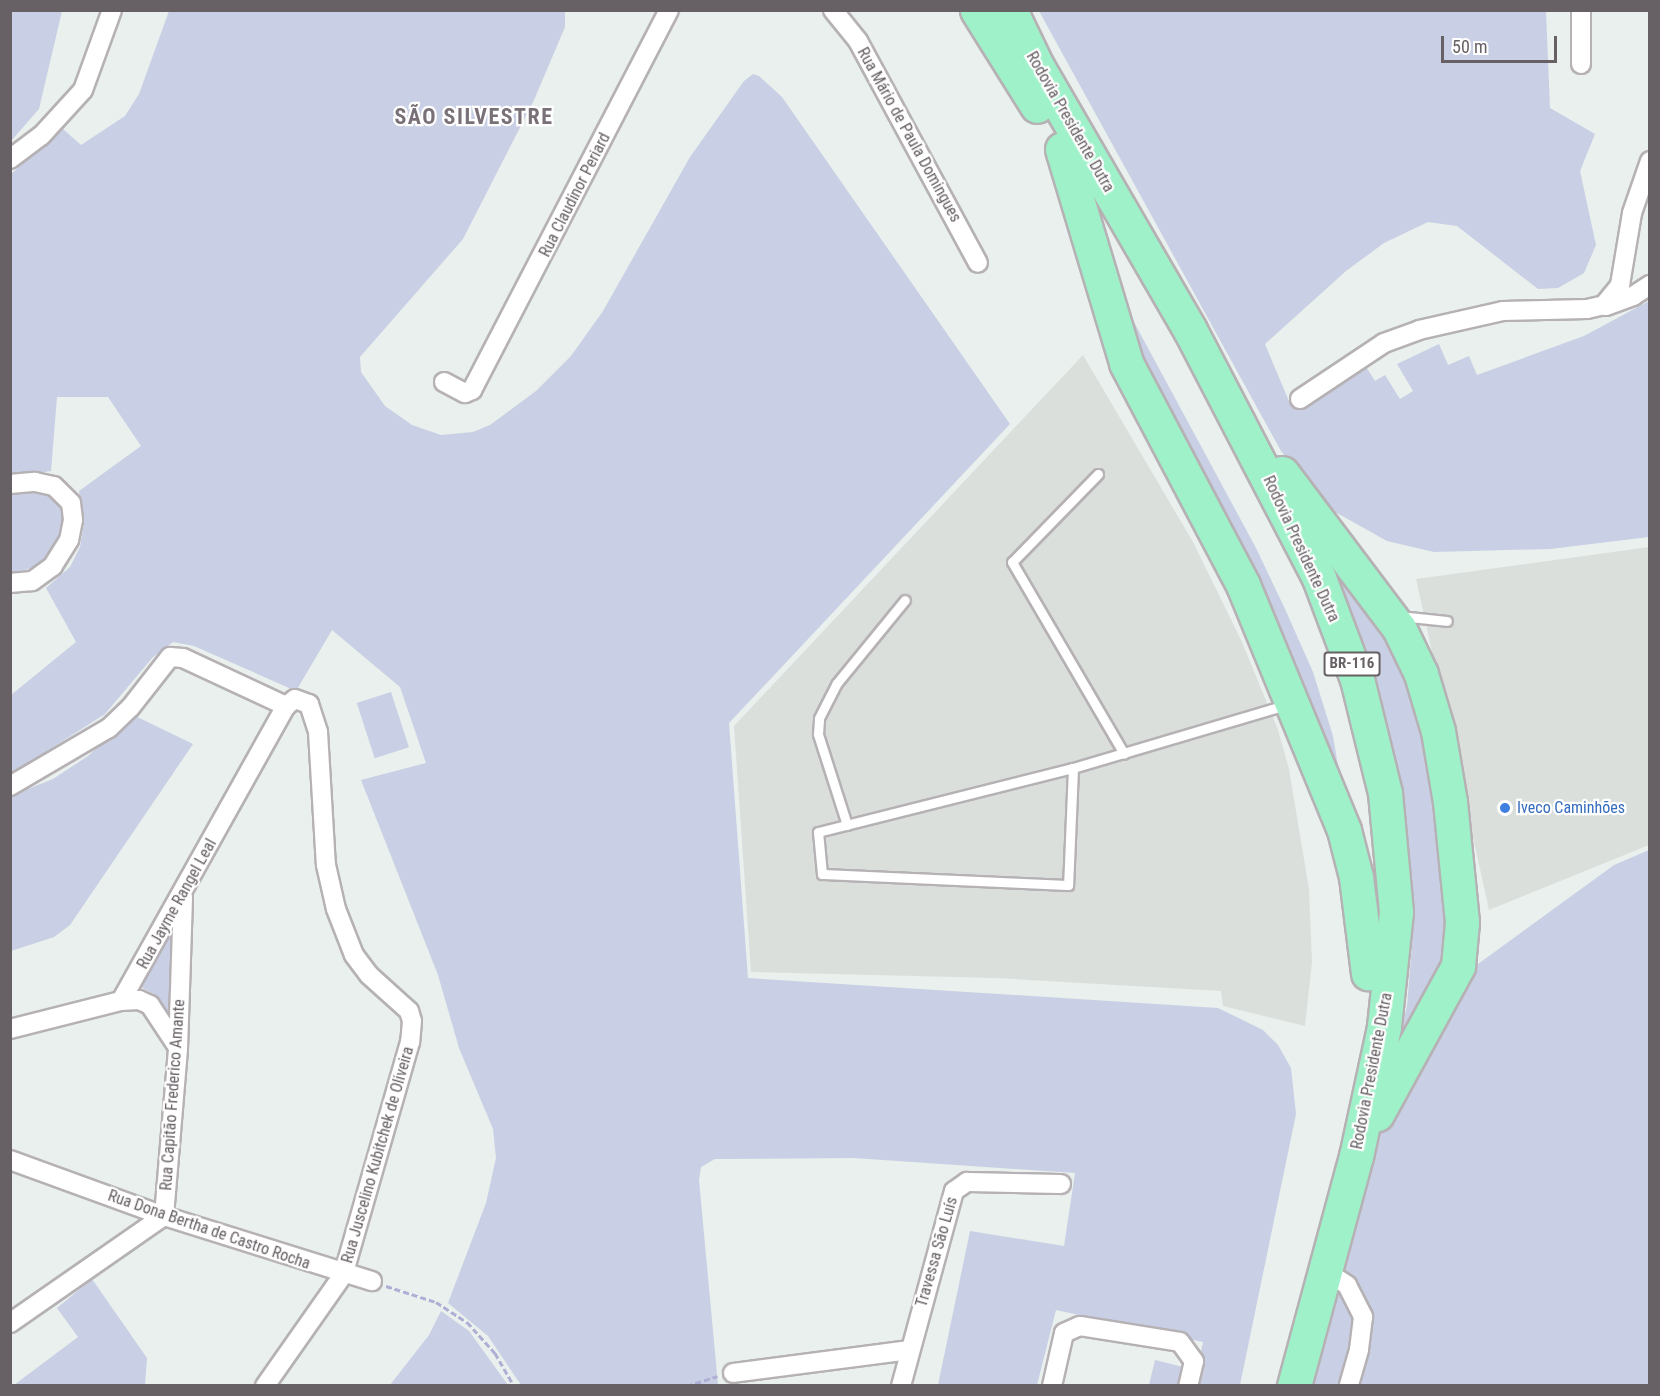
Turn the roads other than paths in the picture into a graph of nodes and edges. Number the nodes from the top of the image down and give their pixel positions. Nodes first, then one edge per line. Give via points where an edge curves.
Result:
1 (112, 10) edge
2 (669, 10) edge
3 (833, 10) edge
4 (977, 10) edge
5 (987, 10) edge
6 (1010, 10) edge
7 (1581, 10) edge
8 (1581, 64) dead end
9 (1037, 106) junction
10 (1062, 150) junction
11 (10, 159) edge
12 (1650, 161) edge
13 (978, 264) dead end
14 (1650, 285) edge
15 (1596, 308) junction
16 (444, 382) dead end
17 (1300, 399) dead end
18 (1236, 418) junction
19 (1098, 474) dead end
20 (10, 484) edge
21 (10, 583) edge
22 (905, 600) dead end
23 (1390, 615) junction
24 (1447, 621) dead end
25 (1292, 703) junction
26 (286, 706) junction
27 (1124, 754) junction
28 (1073, 768) junction
29 (10, 786) edge
30 (847, 825) junction
31 (183, 895) junction
32 (1368, 973) junction
33 (121, 1001) junction
34 (10, 1029) edge
35 (178, 1049) junction
36 (1356, 1156) junction
37 (10, 1160) edge
38 (1061, 1184) dead end
39 (164, 1216) junction
40 (1327, 1272) junction
41 (343, 1275) junction
42 (372, 1281) road end
43 (10, 1323) edge
44 (909, 1350) junction
45 (733, 1373) road end
46 (265, 1386) edge
47 (901, 1386) edge
48 (1052, 1386) edge
49 (1188, 1386) edge
50 (1275, 1386) edge
51 (1294, 1386) edge
52 (1349, 1386) edge

1 - 11 street via 83,90 41,136
2 - 16 street, Rua Claudinor Periard via 479,378 469,392
3 - 13 street, Rua Mário de Paula Domingues via 858,41
4 - 9 highway
5 - 9 highway, Rodovia Presidente Dutra / BR-116
6 - 18 highway, Rodovia Presidente Dutra / BR-116
7 - 8 street
9 - 10 highway, Rodovia Presidente Dutra / BR-116
10 - 25 highway via 1126,363 1243,585
10 - 32 highway, Rodovia Presidente Dutra / BR-116 via 1231,450 1319,638 1354,747 1363,796 1372,858
12 - 15 street via 1632,213 1620,285 1611,299
14 - 15 street via 1617,303
15 - 17 street via 1503,311 1419,330 1384,343
18 - 23 highway
18 - 36 highway, Rodovia Presidente Dutra / BR-116 via 1300,540 1335,619 1357,679 1385,793 1396,912 1384,1027
19 - 27 lane via 1012,562
20 - 21 street via 35,482 54,486 67,496 73,509 69,540 53,566 32,581
22 - 30 lane via 837,683 819,718 818,734
23 - 24 lane
23 - 36 highway via 1421,674 1438,731 1458,868 1462,949 1449,985
25 - 27 lane
25 - 32 highway via 1344,830 1356,877
26 - 29 street via 183,658 170,657 109,728
26 - 31 street, Rua Jayme Rangel Leal
26 - 41 street, Rua Juscelino Kubitchek de Oliveira via 295,699 304,701 316,719 326,865 344,933 369,975 409,1011 412,1021 410,1042
27 - 28 lane
28 - 30 lane
28 - 30 lane via 1068,885 822,874 818,832
31 - 33 street, Rua Jayme Rangel Leal
31 - 35 street, Rua Capitão Frederico Amante
32 - 50 highway, Rodovia Presidente Dutra / BR-116 via 1356,1069
33 - 34 street
33 - 35 street via 139,1000 150,1005
35 - 39 street, Rua Capitão Frederico Amante
36 - 40 highway, Rodovia Presidente Dutra / BR-116
37 - 39 street, Rua Dona Bertha de Castro Rocha
38 - 44 street, Travessa São Luís via 969,1182 956,1188
39 - 41 street, Rua Dona Bertha de Castro Rocha
39 - 43 street
40 - 51 highway, Rodovia Presidente Dutra / BR-116 via 1312,1313
40 - 52 street via 1347,1285 1363,1317
41 - 42 street, Rua Dona Bertha de Castro Rocha
41 - 46 street, Rua Juscelino Kubitchek de Oliveira
44 - 45 street
44 - 47 street, Travessa São Luís
48 - 49 street via 1062,1337 1072,1327 1182,1344 1194,1361

